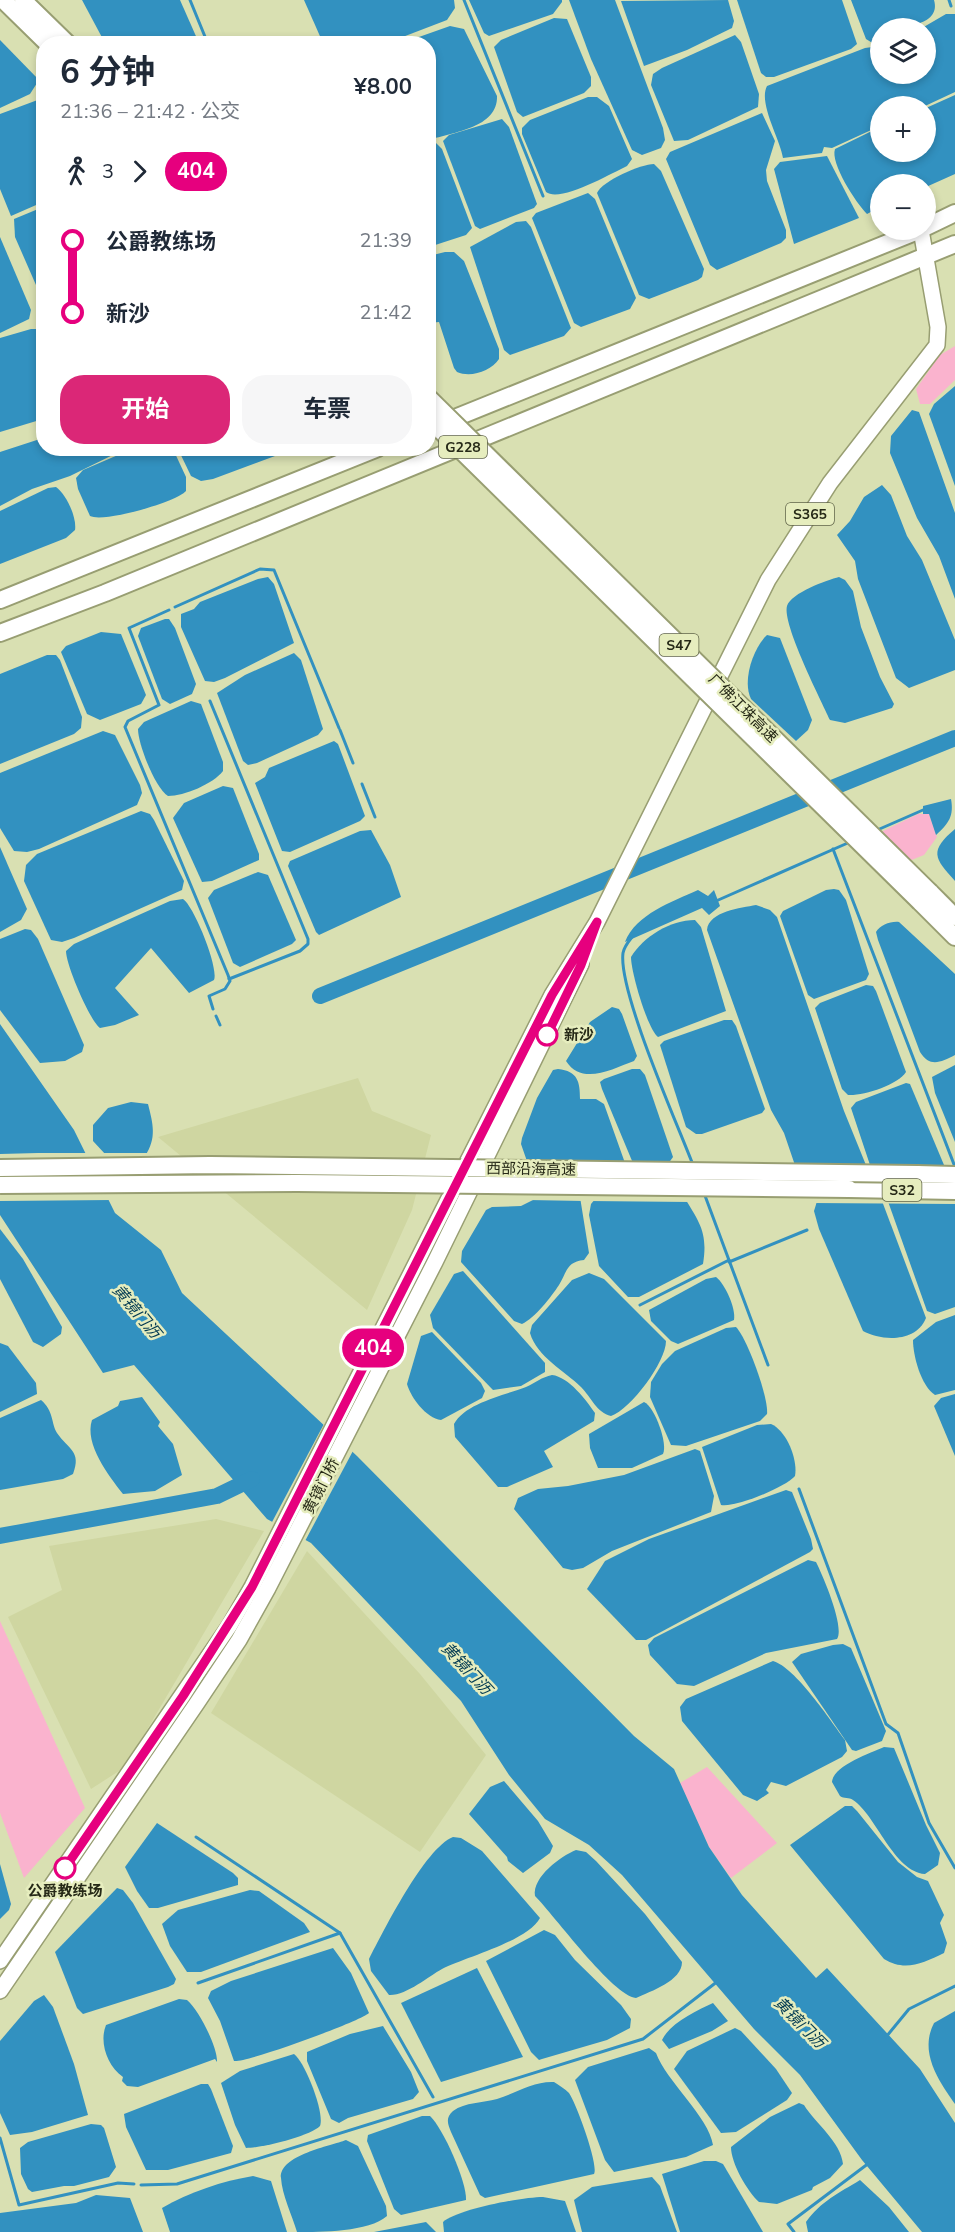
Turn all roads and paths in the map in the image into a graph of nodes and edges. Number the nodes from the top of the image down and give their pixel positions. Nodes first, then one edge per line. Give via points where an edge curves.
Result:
1 (3, 0) edge
2 (23, 0) edge
3 (40, 36) edge
4 (60, 36) edge
5 (955, 213) edge
6 (936, 222) edge
7 (896, 240) edge
8 (923, 240) edge
9 (955, 244) edge
10 (926, 258) junction
11 (436, 405) edge
12 (436, 425) edge
13 (436, 426) edge
14 (358, 456) edge
15 (0, 600) edge
16 (0, 633) edge
17 (925, 897) junction
18 (955, 917) edge
19 (597, 922) junction
20 (955, 938) edge
21 (0, 1168) edge
22 (955, 1175) edge
23 (0, 1185) edge
24 (955, 1191) edge
25 (0, 1961) edge
26 (0, 1991) edge

1 - 3 highway
2 - 4 highway
5 - 6 highway
7 - 12 highway, G228
8 - 10 main road, S365
9 - 10 highway, G228
10 - 16 highway, G228
10 - 19 main road, S365 via 938,327 937,345 830,483 768,580
11 - 17 highway, 广佛江珠高速 / S47, bridge
13 - 17 highway, 广佛江珠高速 / S47, bridge
14 - 15 highway
17 - 18 highway, 广佛江珠高速 / S47
17 - 20 highway, 广佛江珠高速 / S47
19 - 25 main road, 黄镜门桥 via 552,995 252,1587 183,1696
19 - 26 main road, 黄镜门桥 via 581,965 435,1262 239,1640
21 - 22 highway, 西部沿海高速 / S32, bridge via 210,1165
23 - 24 highway, 西部沿海高速 / S32, bridge via 297,1183

